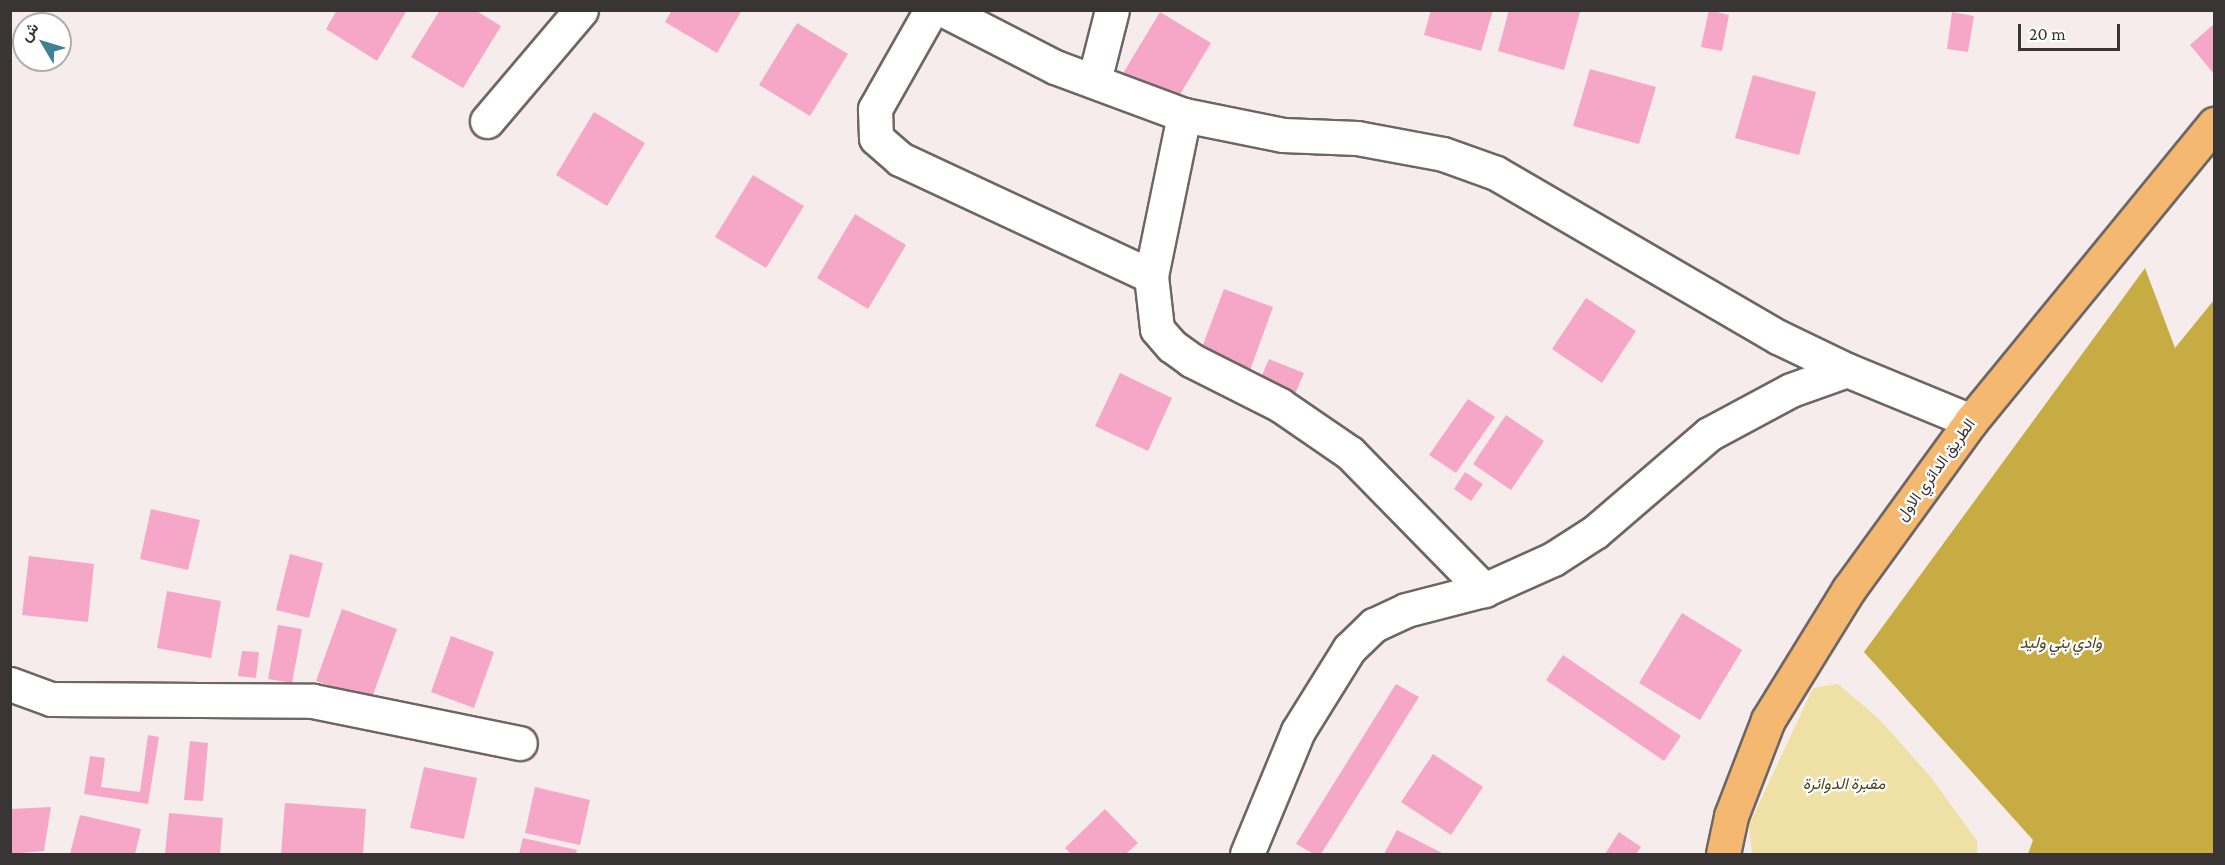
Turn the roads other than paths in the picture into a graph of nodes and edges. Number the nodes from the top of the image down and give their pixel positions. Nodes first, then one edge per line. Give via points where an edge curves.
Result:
1 (580, 10) edge
2 (931, 10) edge
3 (944, 10) edge
4 (1112, 10) edge
5 (1094, 81) junction
6 (1184, 115) junction
7 (487, 121) dead end
8 (2214, 124) edge
9 (1151, 276) junction
10 (1847, 370) junction
11 (1971, 421) junction
12 (1484, 590) junction
13 (10, 684) edge
14 (520, 743) dead end
15 (1247, 855) edge
16 (1723, 855) edge

1 - 7 street
2 - 9 street via 875,109 876,138 900,159
3 - 5 street via 1055,67
4 - 5 street
5 - 6 street
6 - 9 street
6 - 10 street via 1283,135 1357,138 1443,154 1496,172 1778,337
8 - 11 main road, الطريق الدائري الاول
9 - 12 street via 1157,329 1172,346 1280,405 1350,453
10 - 11 street
10 - 12 street via 1791,390 1709,434 1595,532 1553,560
11 - 16 main road, الطريق الدائري الاول via 1849,589 1768,720 1731,816
12 - 15 street via 1406,610 1374,625 1349,649 1298,731
13 - 14 street via 51,699 313,701

